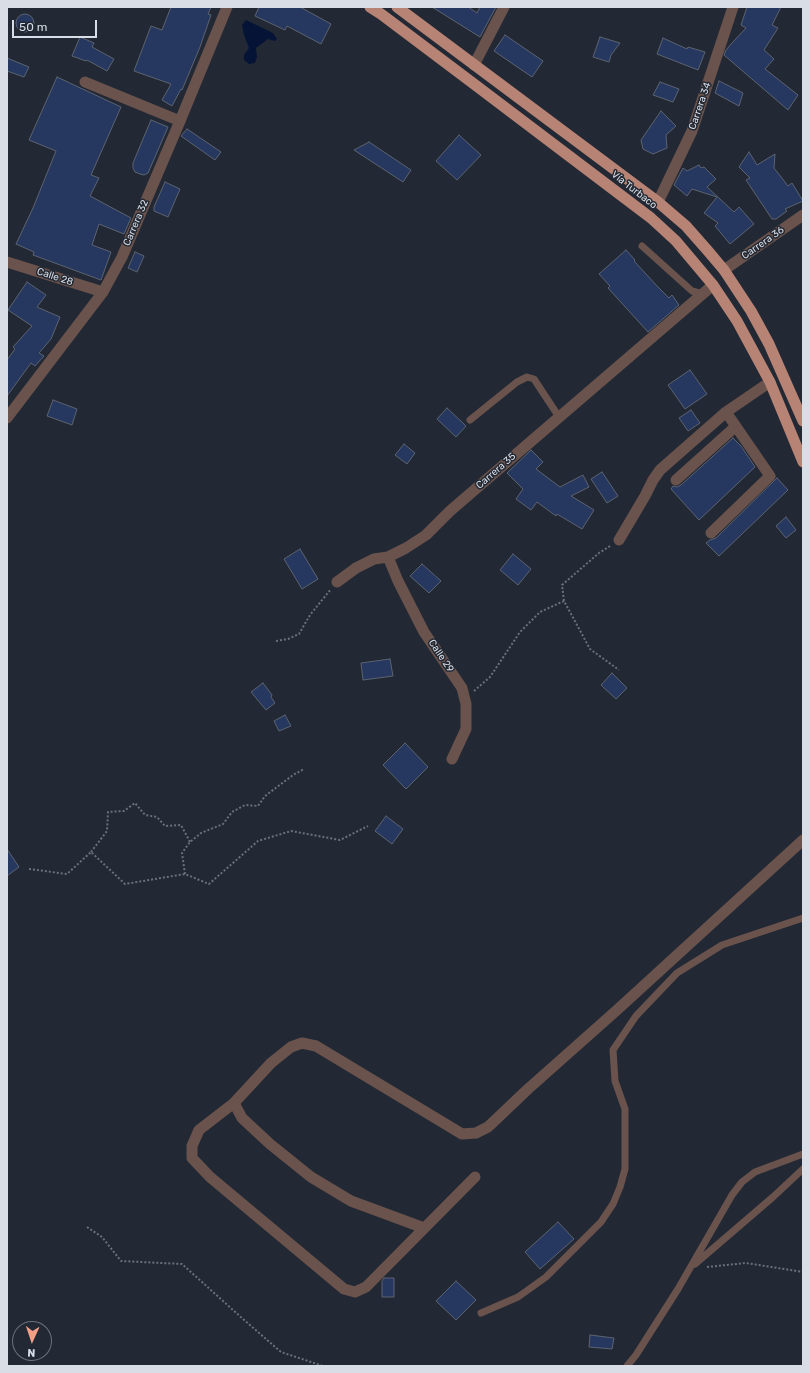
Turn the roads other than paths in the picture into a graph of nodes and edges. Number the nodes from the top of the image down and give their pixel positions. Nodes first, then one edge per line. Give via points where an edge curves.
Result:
1 (227, 7) edge
2 (370, 7) edge
3 (397, 7) edge
4 (504, 7) edge
5 (733, 7) edge
6 (474, 65) junction
7 (85, 82) dead end
8 (180, 121) junction
9 (658, 202) junction
10 (803, 215) edge
11 (642, 246) dead end
12 (7, 262) edge
13 (724, 270) junction
14 (713, 285) junction
15 (103, 292) junction
16 (703, 294) junction
17 (770, 382) junction
18 (726, 412) junction
19 (560, 417) junction
20 (7, 418) edge
21 (470, 420) dead end
22 (803, 421) edge
23 (735, 427) junction
24 (803, 462) edge
25 (676, 480) dead end
26 (711, 533) dead end
27 (619, 540) road end
28 (388, 557) junction
29 (337, 582) road end
30 (452, 758) dead end
31 (803, 840) edge
32 (803, 918) edge
33 (234, 1103) junction
34 (803, 1154) edge
35 (803, 1169) edge
36 (475, 1178) dead end
37 (424, 1228) junction
38 (691, 1268) junction
39 (481, 1313) dead end
40 (627, 1366) edge

1 - 8 street, Carrera 32
2 - 14 highway, Vía Turbaco via 651,218 676,241
3 - 6 highway, Vía Turbaco
4 - 6 street
5 - 9 street, Carrera 34 via 692,131
6 - 9 highway, Vía Turbaco
7 - 8 street
8 - 15 street, Carrera 32 via 122,258
9 - 13 highway, Vía Turbaco via 686,226
10 - 13 street, Carrera 36
11 - 16 lane via 692,291
12 - 15 street, Calle 28
13 - 22 highway, Vía Turbaco via 769,344
14 - 16 street, Carrera 35
14 - 17 highway, Vía Turbaco via 737,321
15 - 20 street, Carrera 32
16 - 19 street, Carrera 35
17 - 18 street
17 - 24 highway, Vía Turbaco
18 - 23 street
18 - 27 street via 660,470
19 - 21 lane via 534,379 527,377 516,382
19 - 28 street, Carrera 35 via 450,511 426,535
23 - 25 street
23 - 26 street via 770,476
28 - 29 street, Carrera 35 via 374,559
28 - 30 street, Calle 29 via 424,632 462,688 466,704 466,729
31 - 33 street via 488,1127 476,1133 462,1134 316,1046 302,1043 291,1047 271,1063
32 - 39 lane via 722,945 677,973 636,1016 613,1050 615,1081 625,1110 625,1169 613,1204 601,1222 546,1277 518,1297
33 - 37 street via 242,1118 312,1177 351,1201
33 - 37 street via 199,1130 192,1146 192,1158 210,1177 344,1288 355,1292 366,1287
34 - 38 lane via 755,1172 742,1182
35 - 38 lane
36 - 37 street
38 - 40 lane

